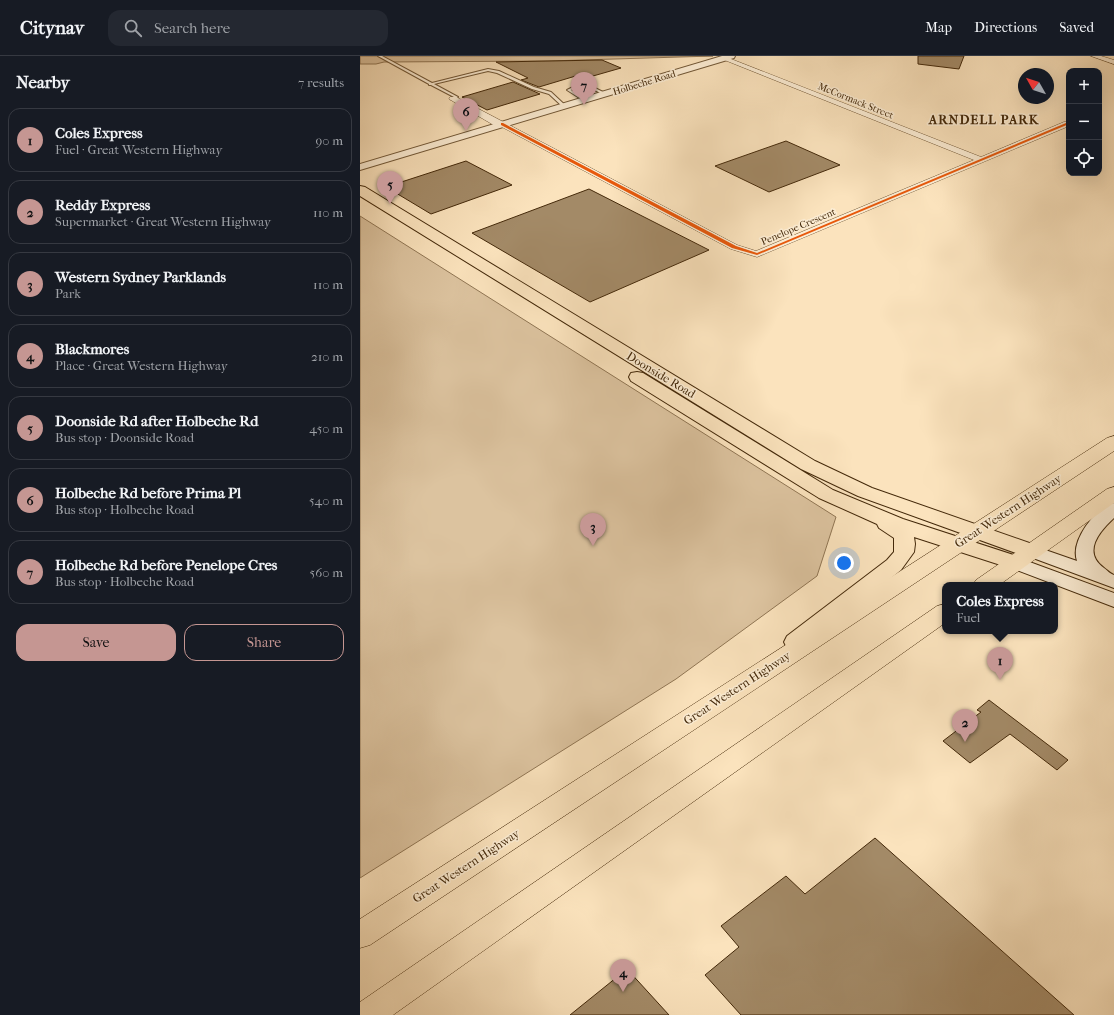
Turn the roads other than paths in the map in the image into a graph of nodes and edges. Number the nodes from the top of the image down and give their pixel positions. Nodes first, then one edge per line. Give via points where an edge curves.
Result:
1 (380, 56) edge
2 (1094, 56) edge
3 (727, 57) edge
4 (1114, 62) edge
5 (430, 84) junction
6 (605, 94) junction
7 (453, 99) joint
8 (584, 100) junction
9 (564, 106) junction
10 (1066, 124) edge
11 (501, 125) junction
12 (420, 149) junction
13 (981, 160) junction
14 (360, 167) edge
15 (360, 177) edge
16 (360, 190) edge
17 (360, 206) edge
18 (1114, 442) edge
19 (1114, 493) edge
20 (1114, 508) edge
21 (878, 518) junction
22 (977, 531) junction
23 (958, 544) junction
24 (1024, 557) junction
25 (1109, 580) edge
26 (988, 582) edge
27 (1114, 600) edge
28 (942, 614) edge
29 (754, 677) junction
30 (360, 935) edge
31 (367, 1015) edge

1 - 5 lane
2 - 4 street
3 - 6 street, Holbeche Road
3 - 13 street, McCormack Street
5 - 7 lane via 456,98
5 - 9 lane via 488,70 550,93
6 - 8 street, Holbeche Road
6 - 8 lane via 584,84 569,90
7 - 11 street, Penelope Crescent
8 - 9 street, Holbeche Road
9 - 11 street, Holbeche Road
10 - 13 street, Penelope Crescent
11 - 12 street, Holbeche Road
11 - 13 street, Penelope Crescent via 734,247 757,254
12 - 14 street, Holbeche Road
12 - 15 street, Holbeche Road via 375,167
16 - 22 main road, Doonside Road via 808,464 865,492
17 - 21 main road, Doonside Road via 826,494
18 - 22 highway, Great Western Highway
19 - 24 highway
20 - 25 main road via 1095,527 1084,552 1087,563
21 - 23 main road, Doonside Road
21 - 29 main road via 903,536 905,546 902,556
22 - 23 highway, Great Western Highway
22 - 24 main road, Doonside Road
23 - 24 main road, Doonside Road
23 - 29 highway, Great Western Highway
24 - 25 main road
24 - 26 highway
24 - 27 main road
28 - 31 highway
29 - 30 highway, Great Western Highway

